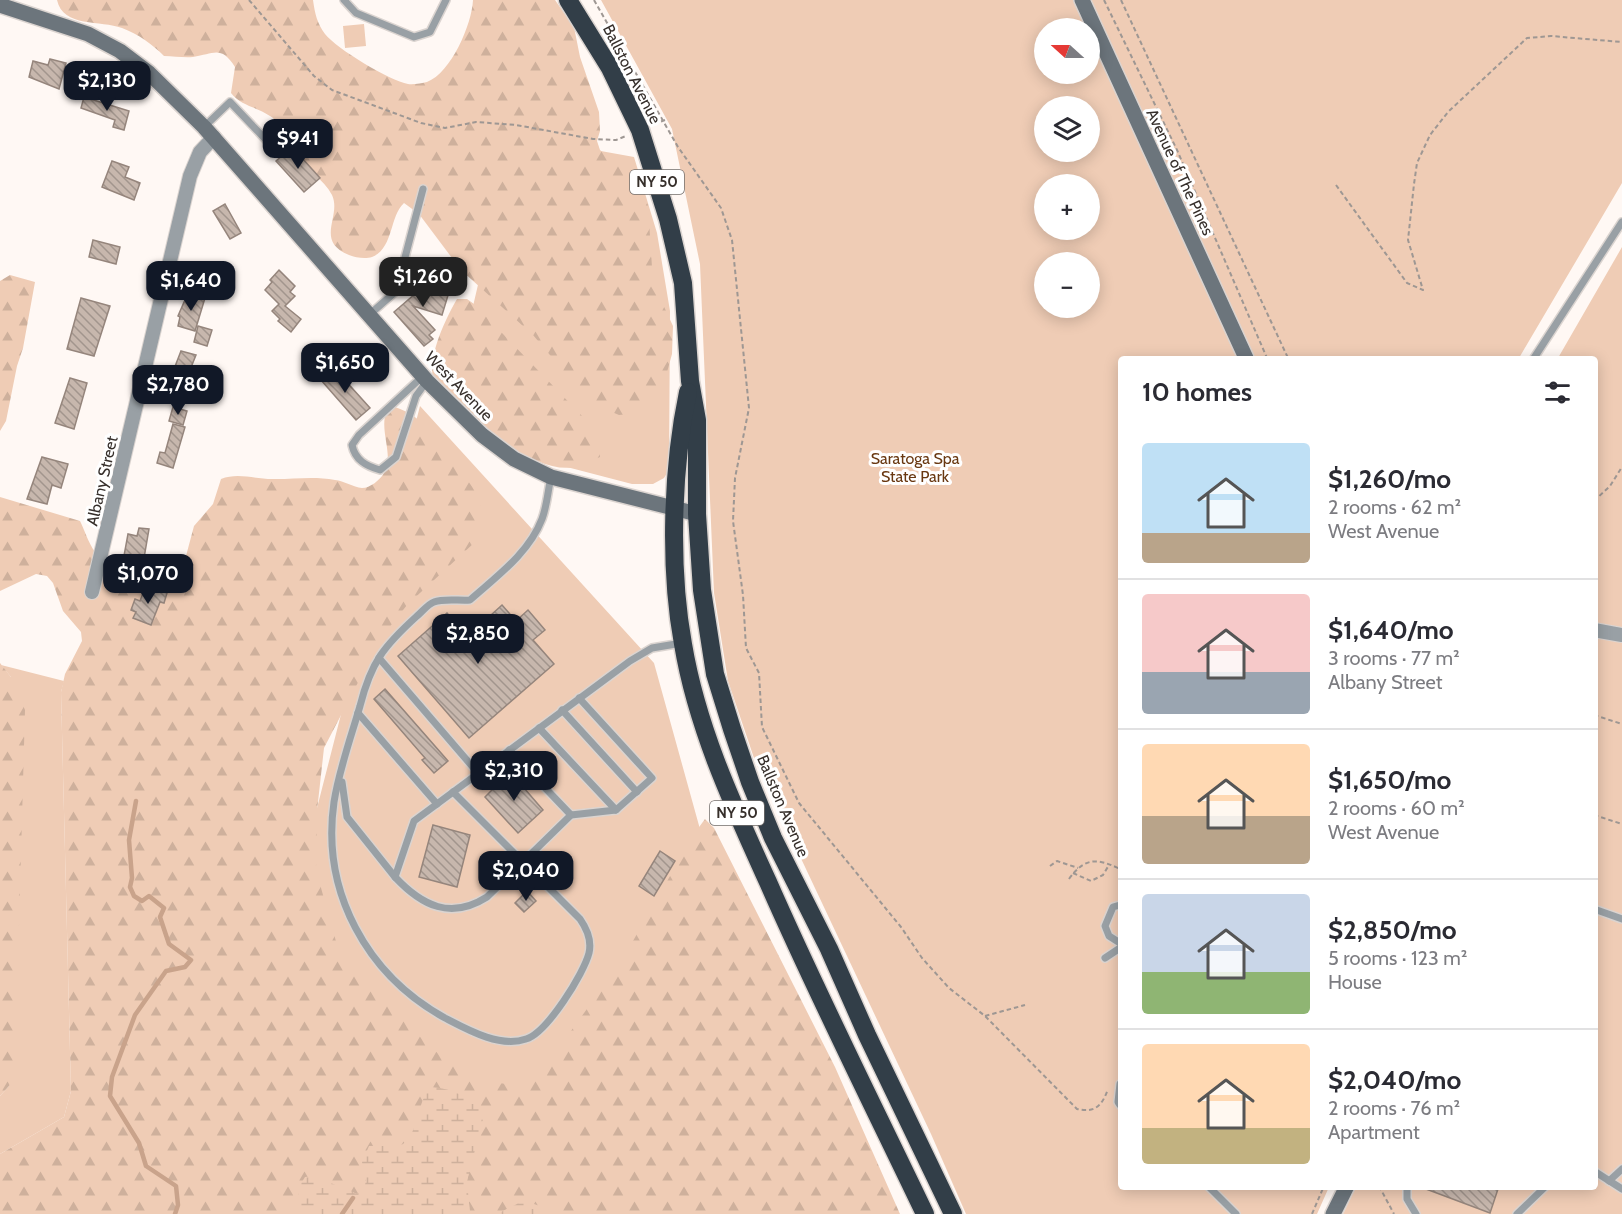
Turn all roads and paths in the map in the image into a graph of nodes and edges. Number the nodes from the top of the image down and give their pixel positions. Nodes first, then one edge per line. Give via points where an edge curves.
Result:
1 (249, 0) edge
2 (344, 0) edge
3 (446, 0) edge
4 (568, 0) edge
5 (594, 0) edge
6 (1082, 0) edge
7 (1104, 0) edge
8 (1120, 0) edge
9 (0, 5) edge
10 (1622, 42) edge
11 (664, 120) junction
12 (654, 124) dead end
13 (209, 132) junction
14 (627, 135) dead end
15 (270, 144) dead end
16 (1336, 185) dead end
17 (423, 189) dead end
18 (1622, 222) edge
19 (369, 315) junction
20 (1245, 356) edge
21 (1266, 356) edge
22 (1287, 356) edge
23 (1535, 356) edge
24 (425, 379) junction
25 (690, 381) junction
26 (1622, 466) edge
27 (551, 477) junction
28 (1598, 497) edge
29 (676, 509) junction
30 (697, 514) junction
31 (92, 592) dead end
32 (1598, 631) edge
33 (1622, 635) edge
34 (682, 643) junction
35 (379, 658) junction
36 (579, 698) junction
37 (562, 710) junction
38 (358, 713) junction
39 (1598, 716) edge
40 (1622, 724) edge
41 (539, 728) junction
42 (509, 750) junction
43 (478, 773) junction
44 (341, 777) junction
45 (453, 792) junction
46 (637, 792) junction
47 (437, 804) junction
48 (616, 810) junction
49 (570, 815) junction
50 (1598, 816) edge
51 (1622, 824) edge
52 (522, 862) junction
53 (1110, 864) junction
54 (1050, 866) dead end
55 (1078, 868) junction
56 (1118, 868) edge
57 (1073, 873) junction
58 (395, 877) junction
59 (1069, 879) dead end
60 (1118, 906) edge
61 (1598, 911) edge
62 (1622, 920) edge
63 (1118, 942) edge
64 (1118, 949) edge
65 (1105, 958) dead end
66 (1024, 1005) dead end
67 (985, 1016) junction
68 (1109, 1087) dead end
69 (1622, 1169) edge
70 (1598, 1174) edge
71 (1609, 1181) junction
72 (1622, 1189) edge
73 (1212, 1190) edge
74 (1322, 1190) edge
75 (1345, 1190) edge
76 (1381, 1190) edge
77 (1407, 1190) edge
78 (1542, 1190) edge
79 (924, 1214) edge
80 (953, 1214) edge
81 (1236, 1214) edge
82 (1312, 1214) edge
83 (1333, 1214) edge
84 (1394, 1214) edge
85 (1416, 1214) edge
86 (1517, 1214) edge

1 - 14 path via 314,76 332,90 421,123 446,128 476,122 516,124 593,139 616,140
2 - 3 lane via 356,13 414,37 430,32
4 - 25 highway, Ballston Avenue / NY 50 via 630,107 656,180 683,283
5 - 11 path
6 - 20 street, Avenue of The Pines
7 - 21 path via 1177,150
8 - 22 path
9 - 13 street, West Avenue via 79,30 120,51 149,73
10 - 16 path via 1551,36 1527,38 1448,112 1430,135 1417,163 1413,184 1408,240 1423,290 1407,283
11 - 12 path
11 - 67 path via 721,208 732,240 749,408 735,478 733,521 746,648 759,674 762,727 799,803 922,958 949,988
13 - 15 lane via 230,102
13 - 19 street, West Avenue
13 - 31 street, Albany Street via 190,176
17 - 19 lane via 398,285
18 - 23 lane
19 - 24 street, West Avenue
24 - 24 lane via 396,457 380,470 367,466 354,454 352,445 358,435
24 - 27 street, West Avenue via 482,435 514,459
25 - 29 highway, Ballston Avenue / NY 50 via 681,422
25 - 30 highway, Ballston Avenue / NY 50 via 697,420
26 - 28 path via 1611,486
27 - 29 street, West Avenue
27 - 35 lane via 542,518 514,560 470,600 434,602 387,643
29 - 30 street, West Avenue
29 - 34 highway, Ballston Avenue / NY 50 via 674,550
30 - 80 highway, Ballston Avenue / NY 50 via 702,590 715,674 750,782
32 - 33 street
34 - 36 lane via 652,648
34 - 79 highway, Ballston Avenue / NY 50 via 696,705 721,779
35 - 38 lane via 366,683
35 - 43 lane
36 - 37 lane
36 - 46 lane via 652,778
37 - 41 lane
37 - 46 lane
38 - 44 lane
38 - 47 lane
39 - 40 path
41 - 42 lane
41 - 48 lane
42 - 43 lane
42 - 49 lane
43 - 45 lane
44 - 52 lane via 334,802 332,843 341,896 353,928 388,973 422,1005 462,1027 500,1041 527,1039 549,1022 589,951 588,932 580,919
44 - 58 lane via 347,817
45 - 47 lane
45 - 52 lane
46 - 48 lane
47 - 58 lane via 414,821
48 - 49 lane
49 - 52 lane
50 - 51 path
52 - 58 lane via 487,897 471,907 451,909 430,904
53 - 55 path via 1093,861
53 - 56 path
53 - 57 path via 1103,875 1091,881
54 - 55 path via 1057,861
55 - 57 path
57 - 59 path
60 - 63 lane via 1113,907 1105,926 1109,936
61 - 62 lane
64 - 65 lane
66 - 67 path
67 - 68 path via 1077,1109 1096,1109
69 - 71 lane
70 - 71 lane
71 - 72 lane
73 - 81 lane
74 - 82 path
75 - 83 street
76 - 84 path
77 - 85 lane via 1407,1199
78 - 86 lane

